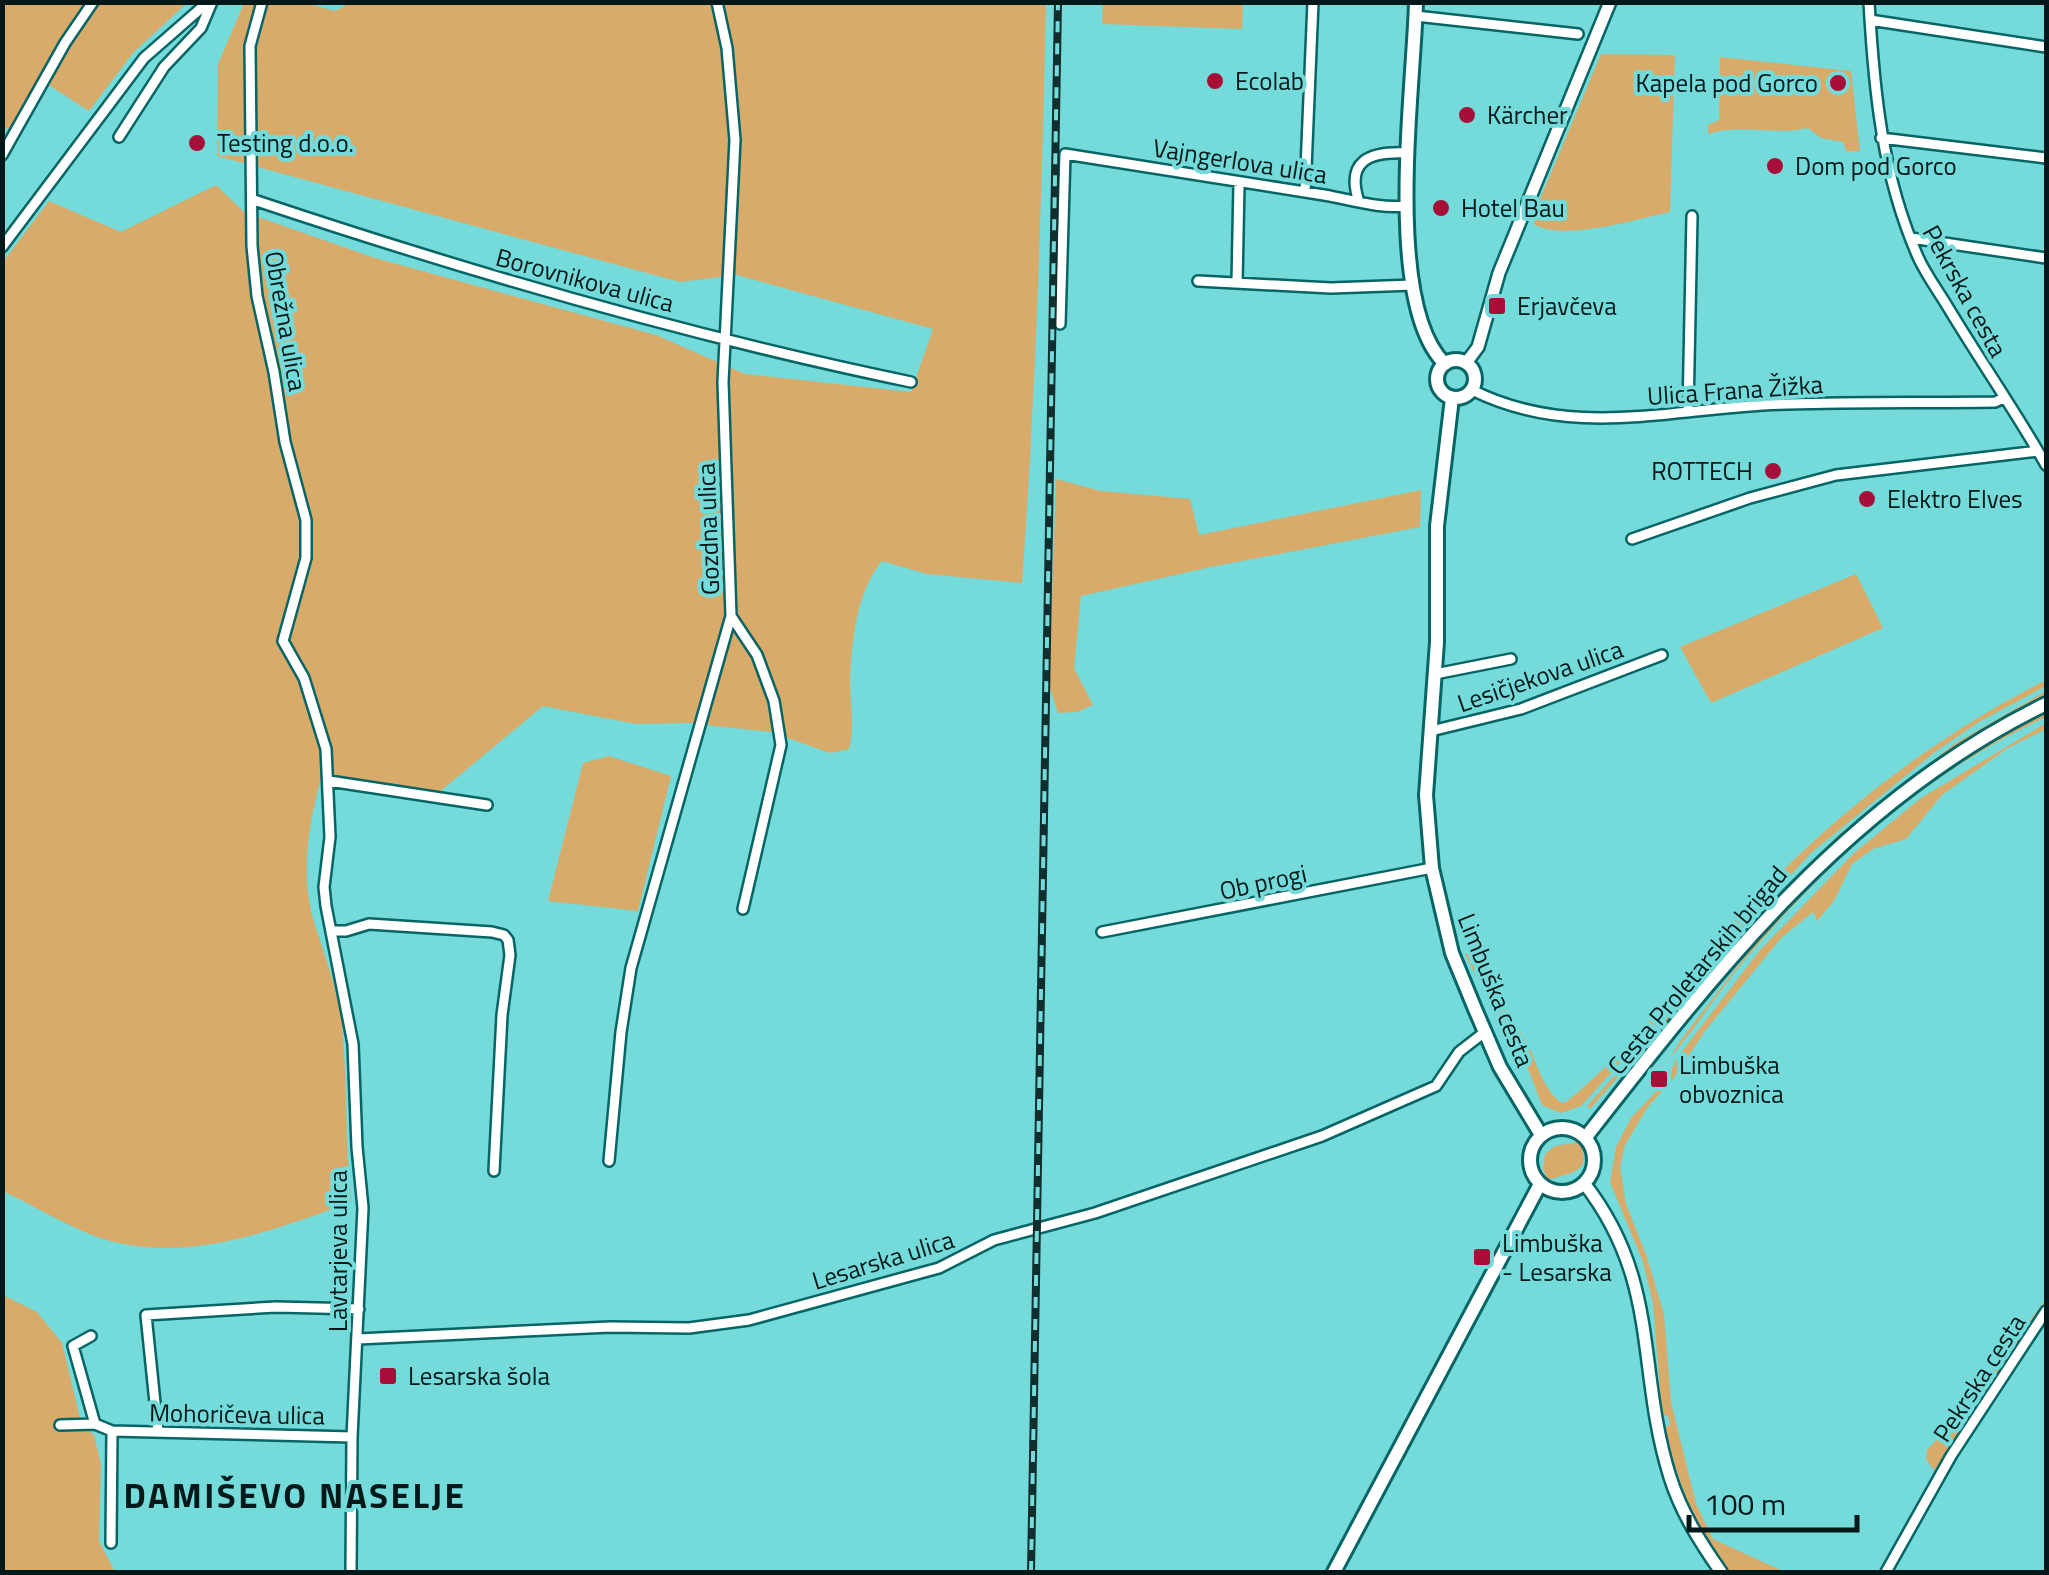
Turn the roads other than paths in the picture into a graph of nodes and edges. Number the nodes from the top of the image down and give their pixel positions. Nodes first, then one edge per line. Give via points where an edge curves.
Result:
1 (93, 2) edge
2 (210, 2) edge
3 (262, 2) edge
4 (717, 2) edge
5 (1313, 2) edge
6 (1610, 2) edge
7 (1869, 2) edge
8 (1416, 10) edge
9 (1870, 20) junction
10 (1578, 34) dead end
11 (2046, 47) edge
12 (118, 137) dead end
13 (1881, 138) junction
14 (1408, 153) junction
15 (2, 155) edge
16 (2046, 158) edge
17 (1239, 184) junction
18 (1305, 192) junction
19 (254, 200) junction
20 (1359, 202) junction
21 (1407, 206) junction
22 (1692, 216) dead end
23 (1911, 238) junction
24 (2, 247) edge
25 (2046, 258) edge
26 (1198, 281) dead end
27 (1236, 284) junction
28 (1414, 285) junction
29 (1060, 324) dead end
30 (726, 338) junction
31 (1466, 363) junction
32 (1446, 364) junction
33 (911, 382) dead end
34 (1472, 390) junction
35 (1452, 398) junction
36 (2004, 398) junction
37 (1688, 412) junction
38 (2038, 451) junction
39 (2046, 466) edge
40 (1632, 539) dead end
41 (730, 616) junction
42 (282, 640) joint
43 (1662, 654) dead end
44 (1510, 659) dead end
45 (1435, 674) junction
46 (2046, 704) edge
47 (1430, 732) junction
48 (329, 782) junction
49 (487, 805) dead end
50 (1432, 868) junction
51 (743, 908) dead end
52 (331, 931) junction
53 (1102, 932) dead end
54 (1486, 1031) junction
55 (1541, 1135) junction
56 (1586, 1137) junction
57 (608, 1161) dead end
58 (494, 1171) dead end
59 (1540, 1184) junction
60 (1584, 1184) junction
61 (359, 1308) junction
62 (2046, 1311) edge
63 (91, 1336) dead end
64 (358, 1338) junction
65 (95, 1424) junction
66 (60, 1425) dead end
67 (112, 1432) junction
68 (158, 1432) junction
69 (352, 1437) junction
70 (111, 1543) dead end
71 (350, 1572) edge
72 (1334, 1572) edge
73 (1720, 1572) edge
74 (1886, 1572) edge

1 - 15 street
2 - 12 street via 202,28 164,68
2 - 24 street via 144,58
3 - 19 street, Obrežna ulica via 250,46
4 - 30 street, Gozdna ulica via 734,140
5 - 18 street
6 - 31 street via 1499,273 1478,347
7 - 9 street, Pekrska cesta
8 - 10 street
8 - 14 main road, Limbuška cesta
9 - 11 street
9 - 13 street, Pekrska cesta
13 - 16 street
13 - 23 street, Pekrska cesta
14 - 20 street via 1367,157 1358,166 1353,185
14 - 21 main road, Limbuška cesta
17 - 18 street, Vajngerlova ulica
17 - 27 street
17 - 29 street, Vajngerlova ulica via 1065,154
18 - 20 street, Vajngerlova ulica
19 - 30 street, Borovnikova ulica via 476,271
19 - 42 street, Obrežna ulica via 257,296 306,520 306,558
20 - 21 street, Vajngerlova ulica
21 - 28 main road, Limbuška cesta
22 - 37 street
23 - 25 street
23 - 36 street, Pekrska cesta
26 - 27 street
27 - 28 street
28 - 32 main road, Limbuška cesta via 1432,351
30 - 33 street, Borovnikova ulica
30 - 41 street, Gozdna ulica
31 - 32 main road
31 - 34 main road via 1475,376
32 - 35 main road, Limbuška cesta via 1438,385
34 - 35 main road
34 - 37 street, Ulica Frana Žižka via 1512,408 1563,419
35 - 45 main road, Limbuška cesta via 1438,496
36 - 37 street, Ulica Frana Žižka
36 - 38 street, Pekrska cesta
38 - 39 street, Pekrska cesta
38 - 40 street via 1836,476
41 - 51 street via 758,655 781,746
41 - 57 street, Gozdna ulica via 630,968
42 - 48 street, Lavtarjeva ulica via 311,699
43 - 47 street, Lesičjekova ulica via 1521,709
44 - 45 street
45 - 47 main road, Limbuška cesta
46 - 56 main road, Cesta Proletarskih brigad via 1892,799 1807,875
47 - 50 main road, Limbuška cesta
48 - 49 street
48 - 52 street, Lavtarjeva ulica via 324,887
50 - 53 street, Ob progi
50 - 54 main road, Limbuška cesta via 1452,953
52 - 58 street via 369,924 492,932 508,940
52 - 61 street, Lavtarjeva ulica via 358,1100
54 - 55 main road, Limbuška cesta
54 - 64 street, Lesarska ulica via 1459,1052 1436,1086 1322,1136 1014,1233 938,1268 749,1320 690,1328
55 - 56 main road via 1569,1128
55 - 59 main road via 1530,1159
56 - 60 main road via 1595,1161
59 - 60 main road via 1558,1192
59 - 72 main road
60 - 73 street via 1630,1262 1670,1476
61 - 64 street, Lavtarjeva ulica
61 - 68 street via 146,1315
62 - 74 street, Pekrska cesta via 1951,1456
63 - 65 street via 72,1346
64 - 69 street, Lavtarjeva ulica
65 - 66 street
65 - 67 street
67 - 68 street, Mohoričeva ulica
67 - 70 street
68 - 69 street, Mohoričeva ulica
69 - 71 street, Lavtarjeva ulica

